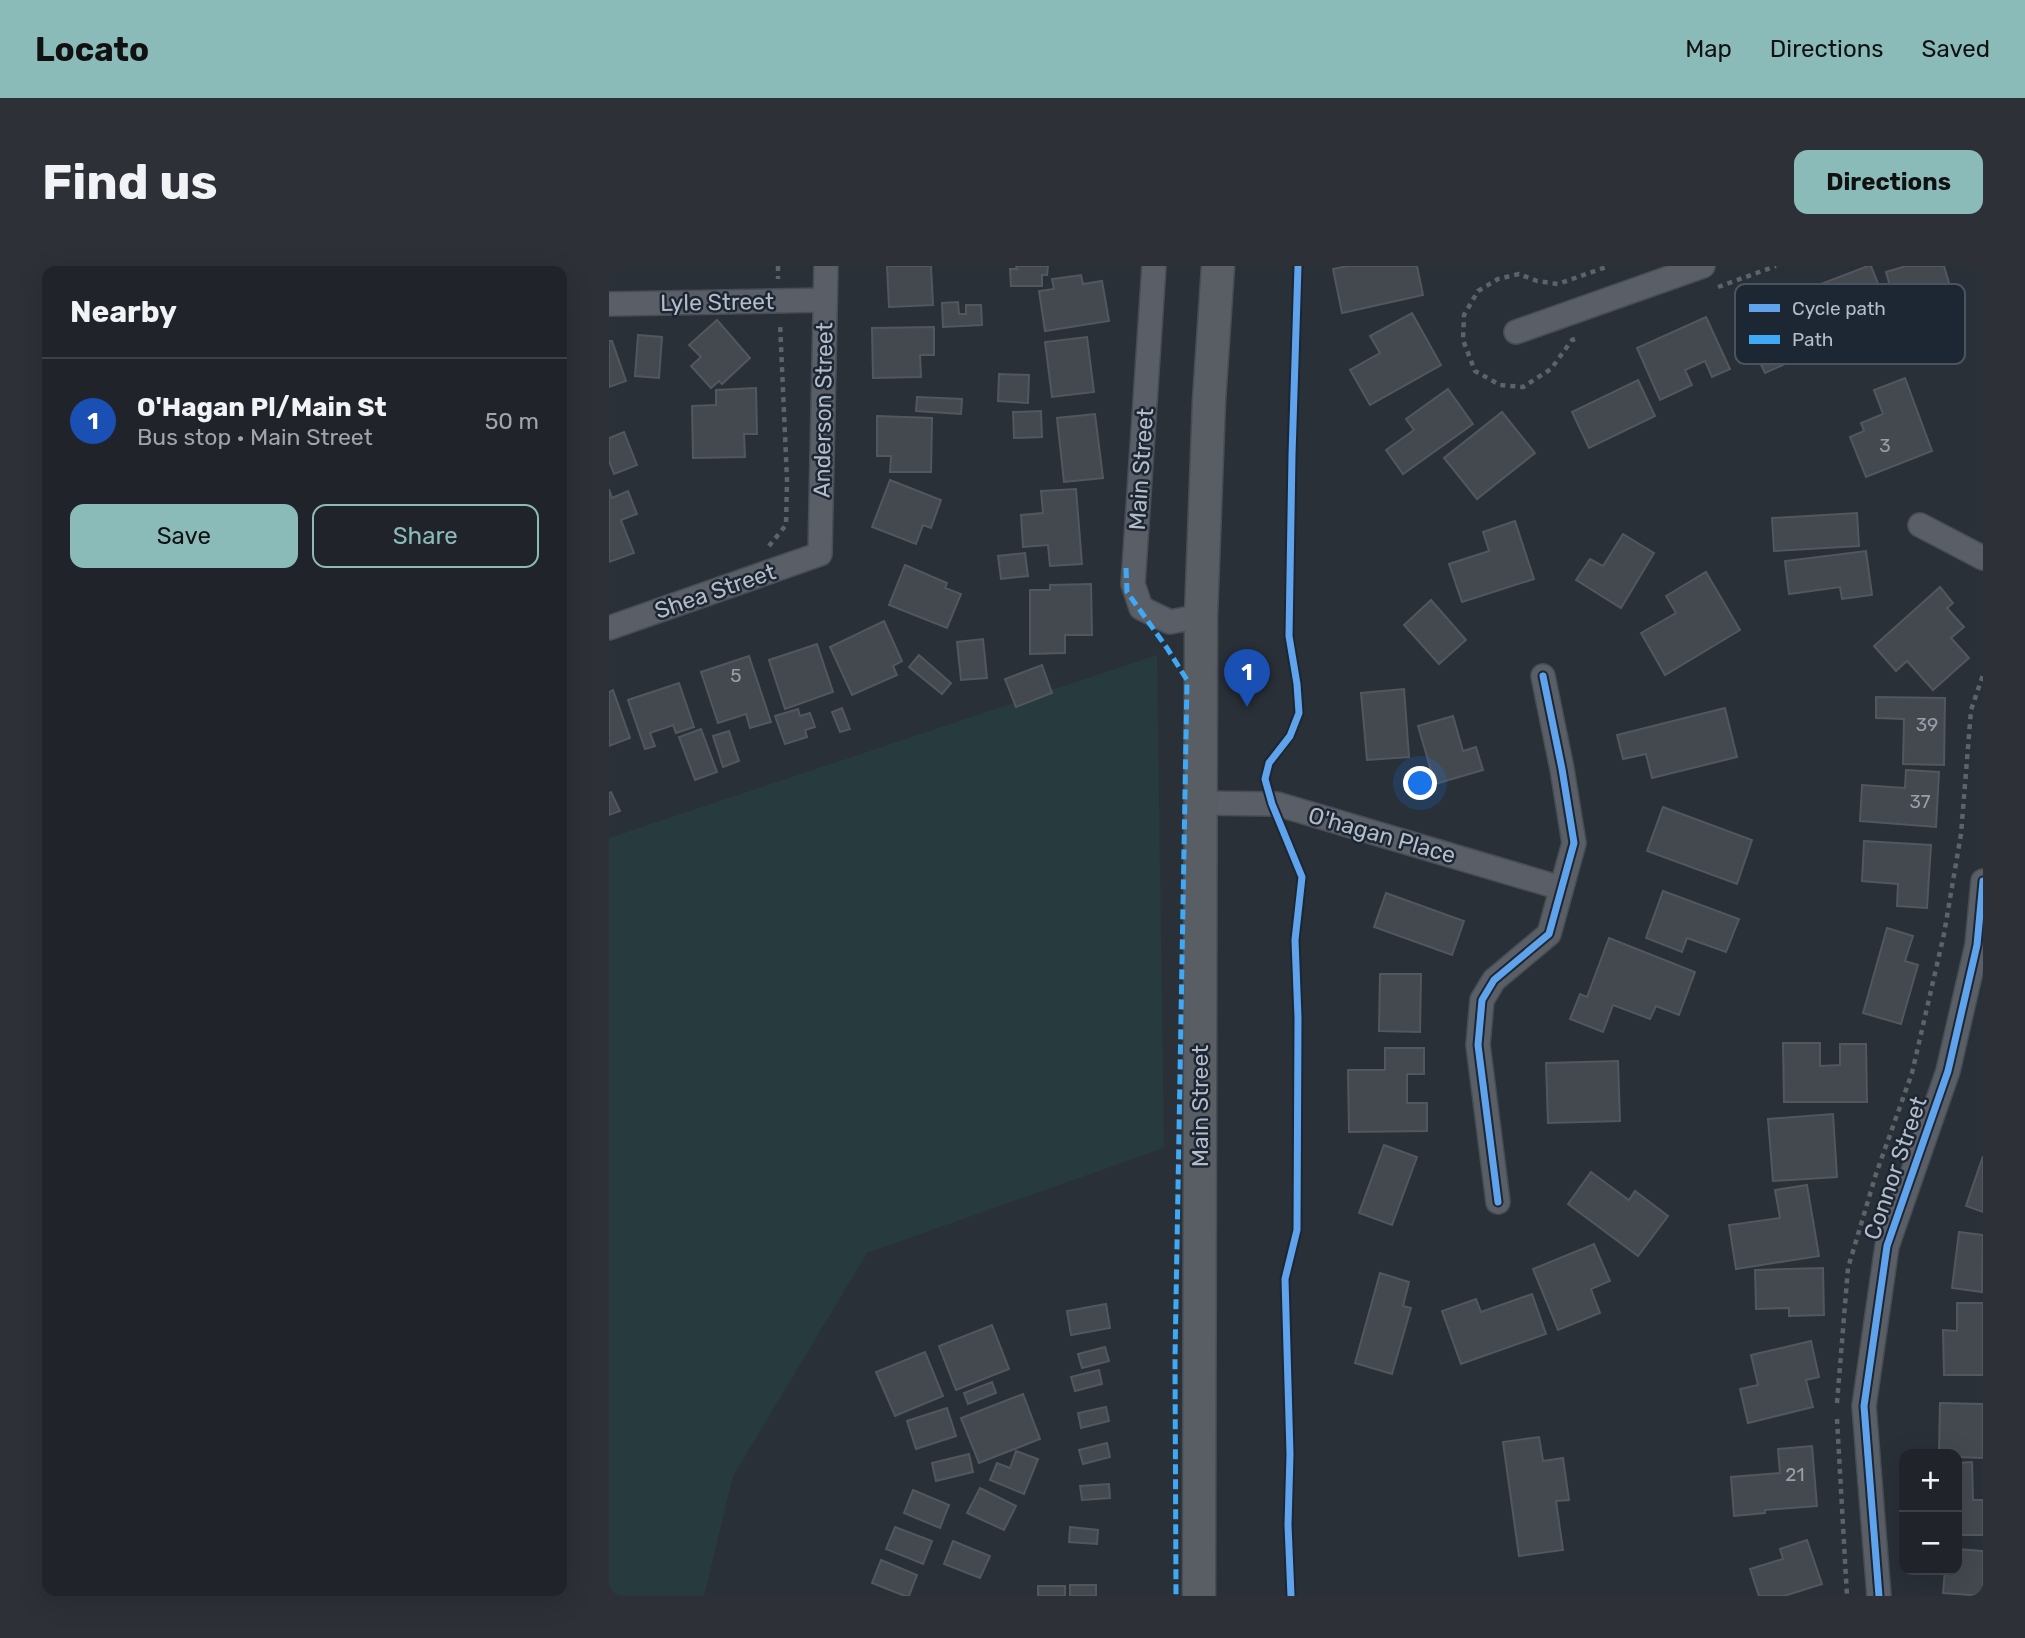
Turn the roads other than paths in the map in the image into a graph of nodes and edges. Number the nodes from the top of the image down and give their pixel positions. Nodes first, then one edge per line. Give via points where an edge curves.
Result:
1 (826, 266) edge
2 (1153, 266) edge
3 (1217, 266) edge
4 (1703, 266) edge
5 (825, 300) junction
6 (609, 304) edge
7 (1516, 332) dead end
8 (1920, 524) dead end
9 (820, 554) joint
10 (1983, 558) edge
11 (1201, 616) junction
12 (609, 628) edge
13 (1543, 676) dead end
14 (1201, 803) junction
15 (1983, 881) edge
16 (1561, 888) junction
17 (1498, 1202) dead end
18 (1199, 1596) edge
19 (1879, 1596) edge

1 - 5 street, Anderson Street
2 - 11 street, Main Street via 1133,584 1142,608 1170,622
3 - 11 main road, Main Street
4 - 7 street
5 - 6 street, Lyle Street
5 - 9 street, Anderson Street
8 - 10 street
9 - 12 street, Shea Street
11 - 14 main road, Main Street
13 - 16 street via 1574,843
14 - 16 street, O'hagan Place via 1277,804
14 - 18 main road, Main Street
15 - 19 street, Connor Street via 1977,945 1948,1071 1887,1246 1864,1406
16 - 17 street via 1549,934 1494,980 1482,1000 1478,1045

